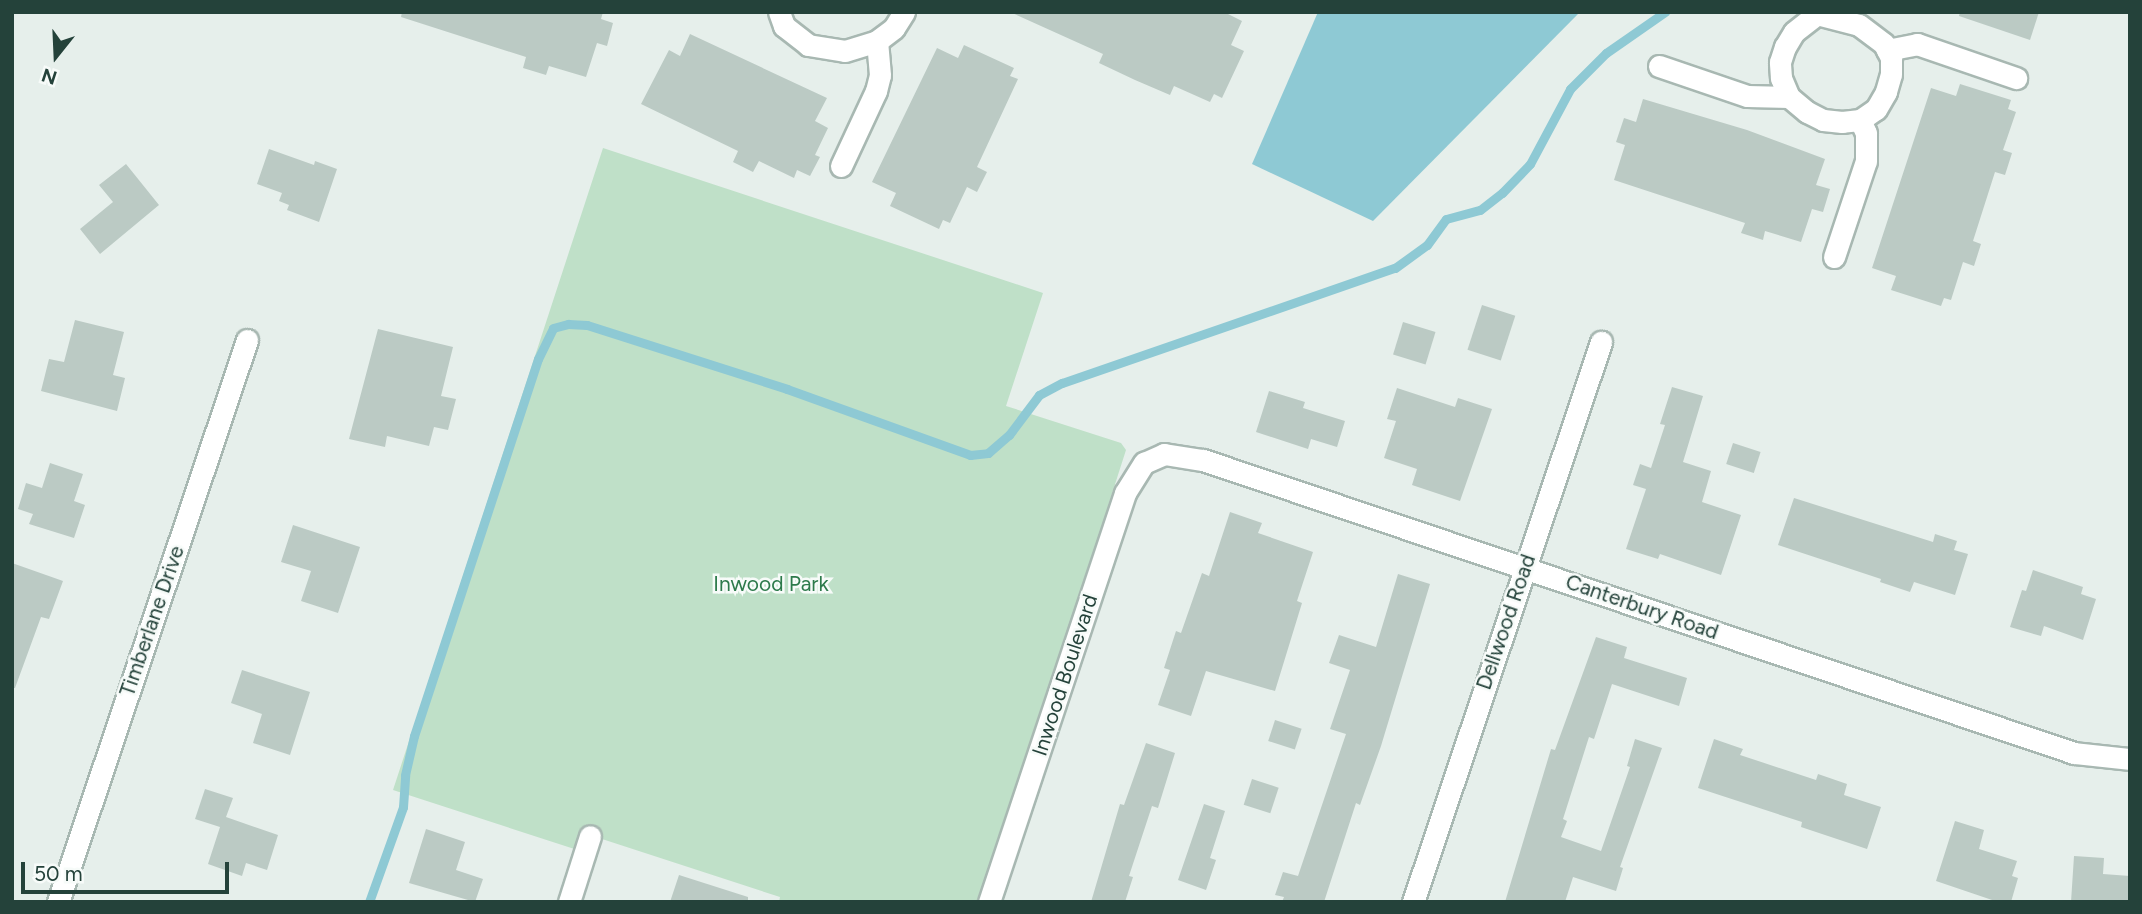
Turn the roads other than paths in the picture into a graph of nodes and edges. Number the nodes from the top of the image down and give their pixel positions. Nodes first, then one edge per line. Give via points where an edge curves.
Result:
1 (779, 12) edge
2 (904, 12) edge
3 (1817, 13) edge
4 (877, 41) junction
5 (1887, 50) junction
6 (1660, 66) dead end
7 (2016, 78) dead end
8 (1789, 97) junction
9 (1860, 120) junction
10 (841, 166) dead end
11 (1834, 257) dead end
12 (247, 340) dead end
13 (1601, 342) dead end
14 (1154, 457) joint
15 (1525, 568) junction
16 (2130, 759) edge
17 (590, 836) dead end
18 (58, 902) edge
19 (569, 902) edge
20 (989, 902) edge
21 (1413, 902) edge

1 - 4 street via 784,26 808,45 845,51
2 - 4 street via 894,29
3 - 5 street via 1859,25
3 - 8 street via 1799,26 1785,47 1781,78
4 - 10 street via 880,75 876,90
5 - 7 street via 1917,44
5 - 9 street via 1891,74 1886,92 1876,109
6 - 8 street via 1747,96
8 - 9 street via 1823,120
9 - 11 street via 1867,134 1866,161
12 - 18 street, Timberlane Drive
13 - 15 street, Dellwood Road
14 - 15 street, Canterbury Road via 1173,453 1203,460
14 - 20 street, Inwood Boulevard via 1136,471 1125,493
15 - 16 street, Canterbury Road via 2074,753
15 - 21 street, Dellwood Road
17 - 19 street

